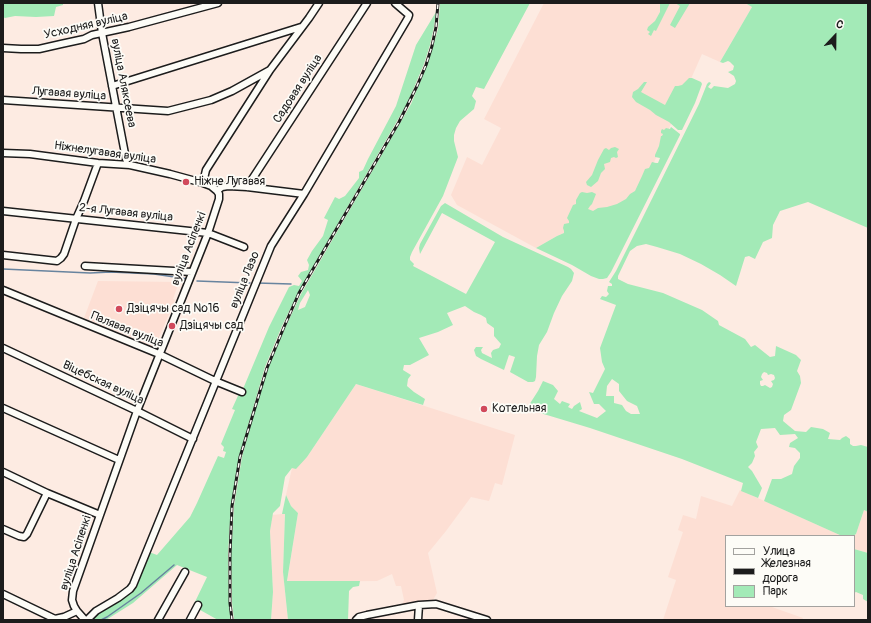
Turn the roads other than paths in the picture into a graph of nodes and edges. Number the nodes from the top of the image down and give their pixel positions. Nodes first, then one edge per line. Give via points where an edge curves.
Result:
1 (98, 3) edge
2 (218, 3) edge
3 (319, 3) edge
4 (367, 3) edge
5 (395, 3) edge
6 (301, 27) junction
7 (102, 32) junction
8 (3, 48) edge
9 (270, 70) junction
10 (112, 86) junction
11 (3, 100) edge
12 (116, 108) junction
13 (3, 153) edge
14 (98, 163) junction
15 (130, 165) junction
16 (203, 183) junction
17 (247, 187) junction
18 (217, 191) junction
19 (304, 194) junction
20 (3, 210) edge
21 (76, 219) junction
22 (208, 233) junction
23 (244, 247) dead end
24 (3, 255) edge
25 (84, 266) dead end
26 (192, 272) junction
27 (3, 290) edge
28 (3, 348) edge
29 (159, 354) junction
30 (215, 381) junction
31 (242, 392) dead end
32 (3, 408) edge
33 (136, 411) junction
34 (193, 439) junction
35 (119, 460) junction
36 (3, 472) edge
37 (47, 493) junction
38 (100, 515) junction
39 (3, 529) edge
40 (186, 572) dead end
41 (3, 594) edge
42 (198, 605) dead end
43 (418, 605) junction
44 (77, 611) junction
45 (86, 620) edge
46 (158, 620) edge
47 (190, 620) edge
48 (356, 620) edge
49 (418, 620) edge
50 (487, 620) edge

1 - 7 street, вуліца Аляксеева
2 - 7 street, Усходняя вуліца
3 - 6 street
4 - 17 street, Садовая вуліца
5 - 19 street, вуліца Лазо via 408,18
6 - 9 street
6 - 10 street
7 - 8 street, Усходняя вуліца via 39,48
7 - 10 street, вуліца Аляксеева
9 - 12 street, Лугавая вуліца via 211,100 168,111
9 - 16 street via 206,170
10 - 12 street, вуліца Аляксеева
11 - 12 street, Лугавая вуліца
12 - 15 street, вуліца Аляксеева via 126,159
13 - 14 street, Ніжнелугавая вуліца
14 - 15 street, Ніжнелугавая вуліца
14 - 21 street
15 - 16 street, Ніжнелугавая вуліца
16 - 18 street
17 - 18 street via 228,186
17 - 19 street
18 - 22 street, вуліца Асіпенкі via 219,199
19 - 30 street, вуліца Лазо via 271,246
20 - 21 street, 2-я Лугавая вуліца
21 - 22 street, 2-я Лугавая вуліца
21 - 24 street via 64,254 57,261
22 - 23 street, 2-я Лугавая вуліца
22 - 26 street, вуліца Асіпенкі
25 - 26 street
26 - 29 street, вуліца Асіпенкі
27 - 29 street, Палявая вуліца
28 - 33 street, Віцебская вуліца
29 - 30 street, Палявая вуліца
29 - 33 street, вуліца Асіпенкі
30 - 31 street, Палявая вуліца
30 - 34 street, вуліца Лазо
32 - 35 street
33 - 34 street, Віцебская вуліца
33 - 35 street, вуліца Асіпенкі
34 - 45 street, вуліца Лазо via 133,585
35 - 38 street, вуліца Асіпенкі
36 - 37 street
37 - 38 street
37 - 39 street via 24,537
38 - 44 street, вуліца Асіпенкі via 73,591 72,600
40 - 46 street
41 - 44 street via 55,619 64,618
42 - 47 street
43 - 48 street via 367,614
43 - 49 street
43 - 50 street via 436,604
44 - 45 street, вуліца Асіпенкі

